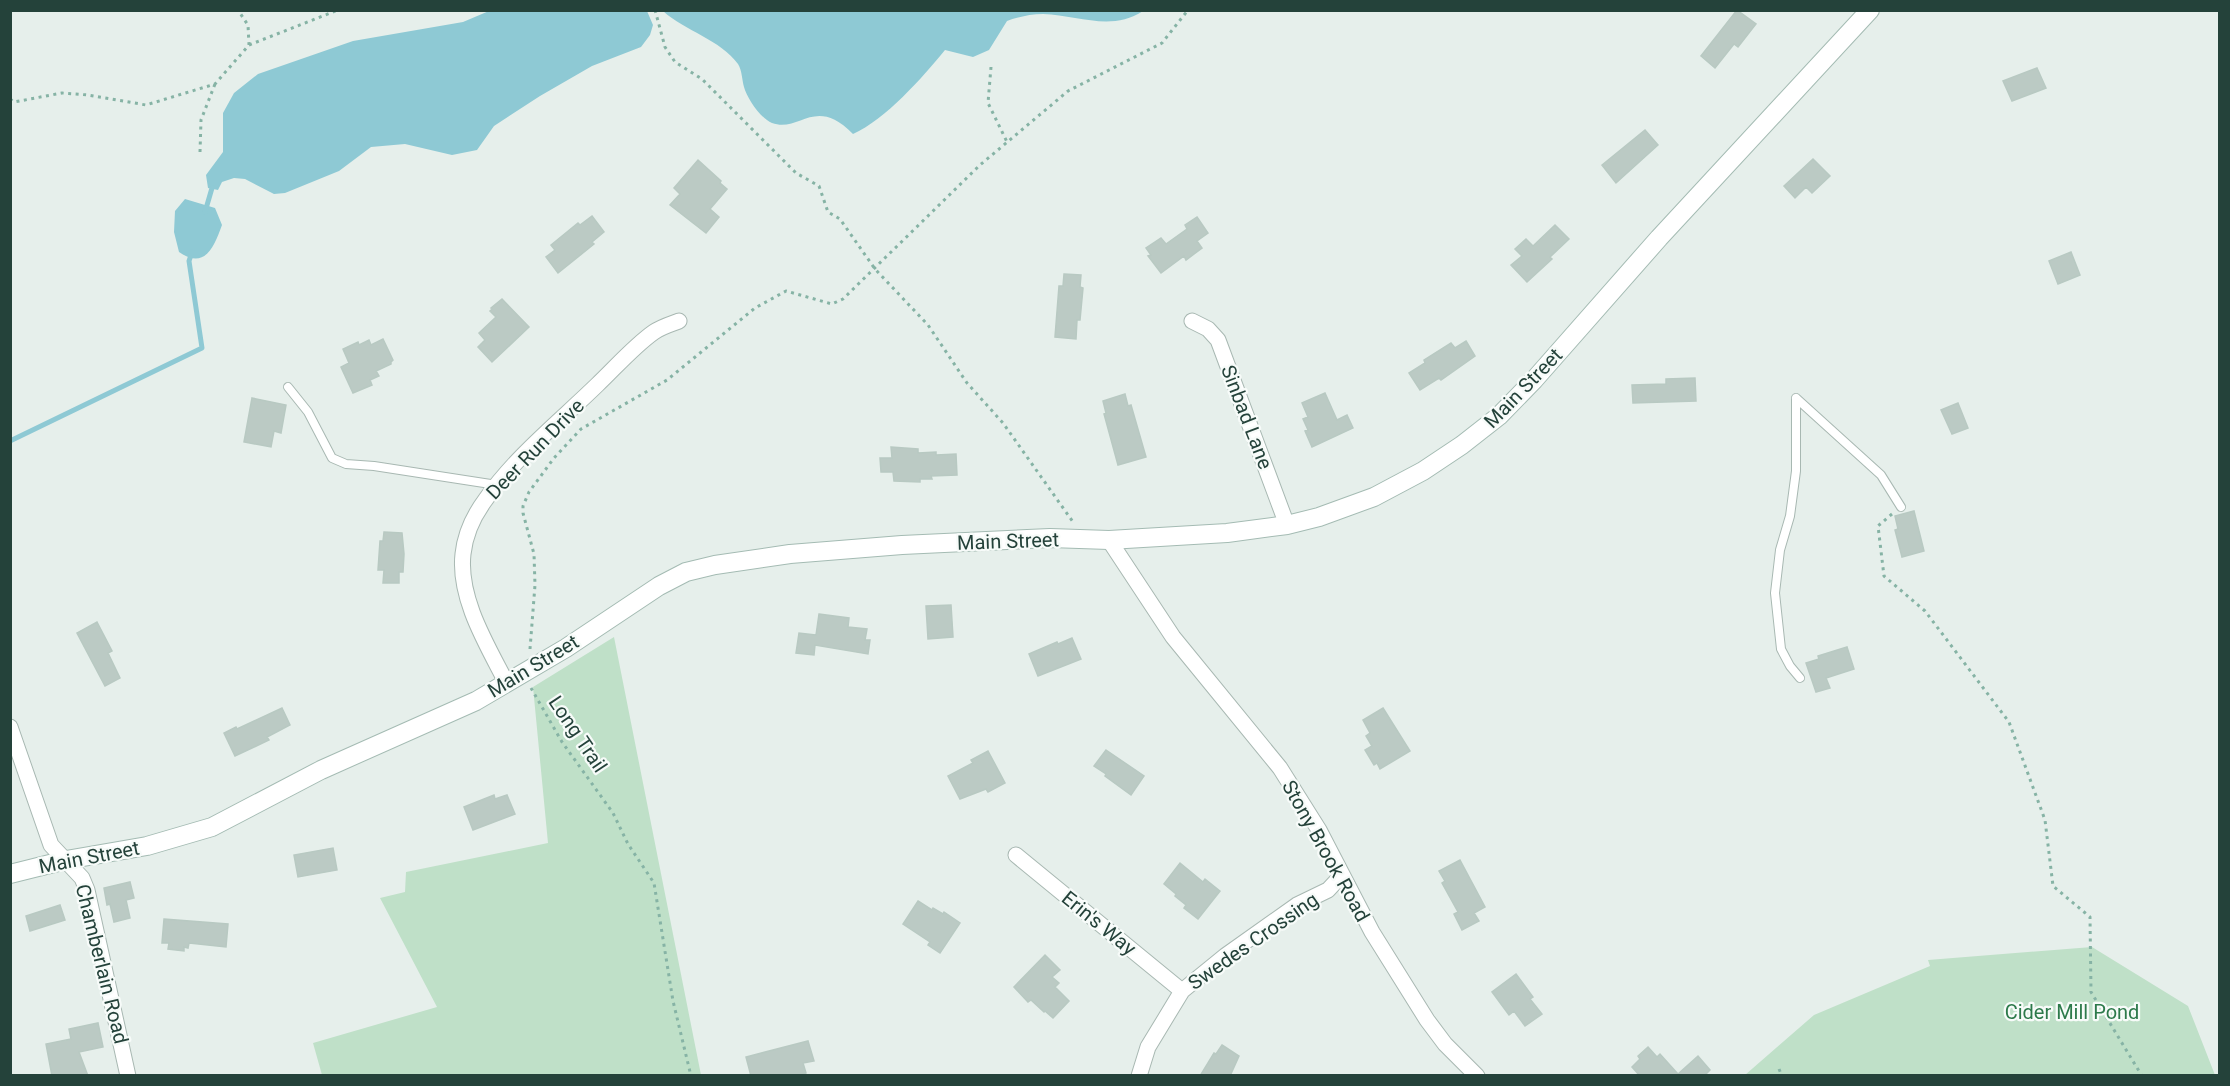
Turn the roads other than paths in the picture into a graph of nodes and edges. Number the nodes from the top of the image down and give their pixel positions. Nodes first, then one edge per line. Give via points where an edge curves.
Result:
1 (1870, 10) edge
2 (679, 321) dead end
3 (1192, 321) dead end
4 (288, 387) dead end
5 (497, 484) junction
6 (1901, 507) road end
7 (1287, 525) junction
8 (1109, 540) junction
9 (1800, 678) dead end
10 (506, 682) junction
11 (10, 727) edge
12 (1016, 855) dead end
13 (66, 860) junction
14 (10, 874) edge
15 (1342, 875) junction
16 (1182, 991) junction
17 (128, 1076) edge
18 (1139, 1076) edge
19 (1477, 1076) edge

1 - 7 main road, Main Street via 1499,416 1423,471 1374,497
2 - 5 street, Deer Run Drive via 654,331
3 - 7 street, Sinbad Lane via 1218,340
4 - 5 lane via 308,412 332,458 346,464
5 - 10 street, Deer Run Drive via 474,520 463,556 478,628
6 - 9 lane via 1881,475 1796,398 1796,471 1775,593 1781,650
7 - 8 main road, Main Street
8 - 10 main road, Main Street via 1050,538 902,545 715,565 686,572 659,586
8 - 15 street, Stony Brook Road via 1173,637 1280,768
10 - 13 main road, Main Street via 476,701 321,770 212,827 147,846
11 - 13 street, Chamberlain Road via 51,845
12 - 16 street, Erin's Way
13 - 14 main road, Main Street
13 - 17 street, Chamberlain Road via 87,890
15 - 16 street, Swedes Crossing via 1328,890 1297,905
15 - 19 street, Stony Brook Road via 1427,1020
16 - 18 street, Swedes Crossing via 1148,1047

